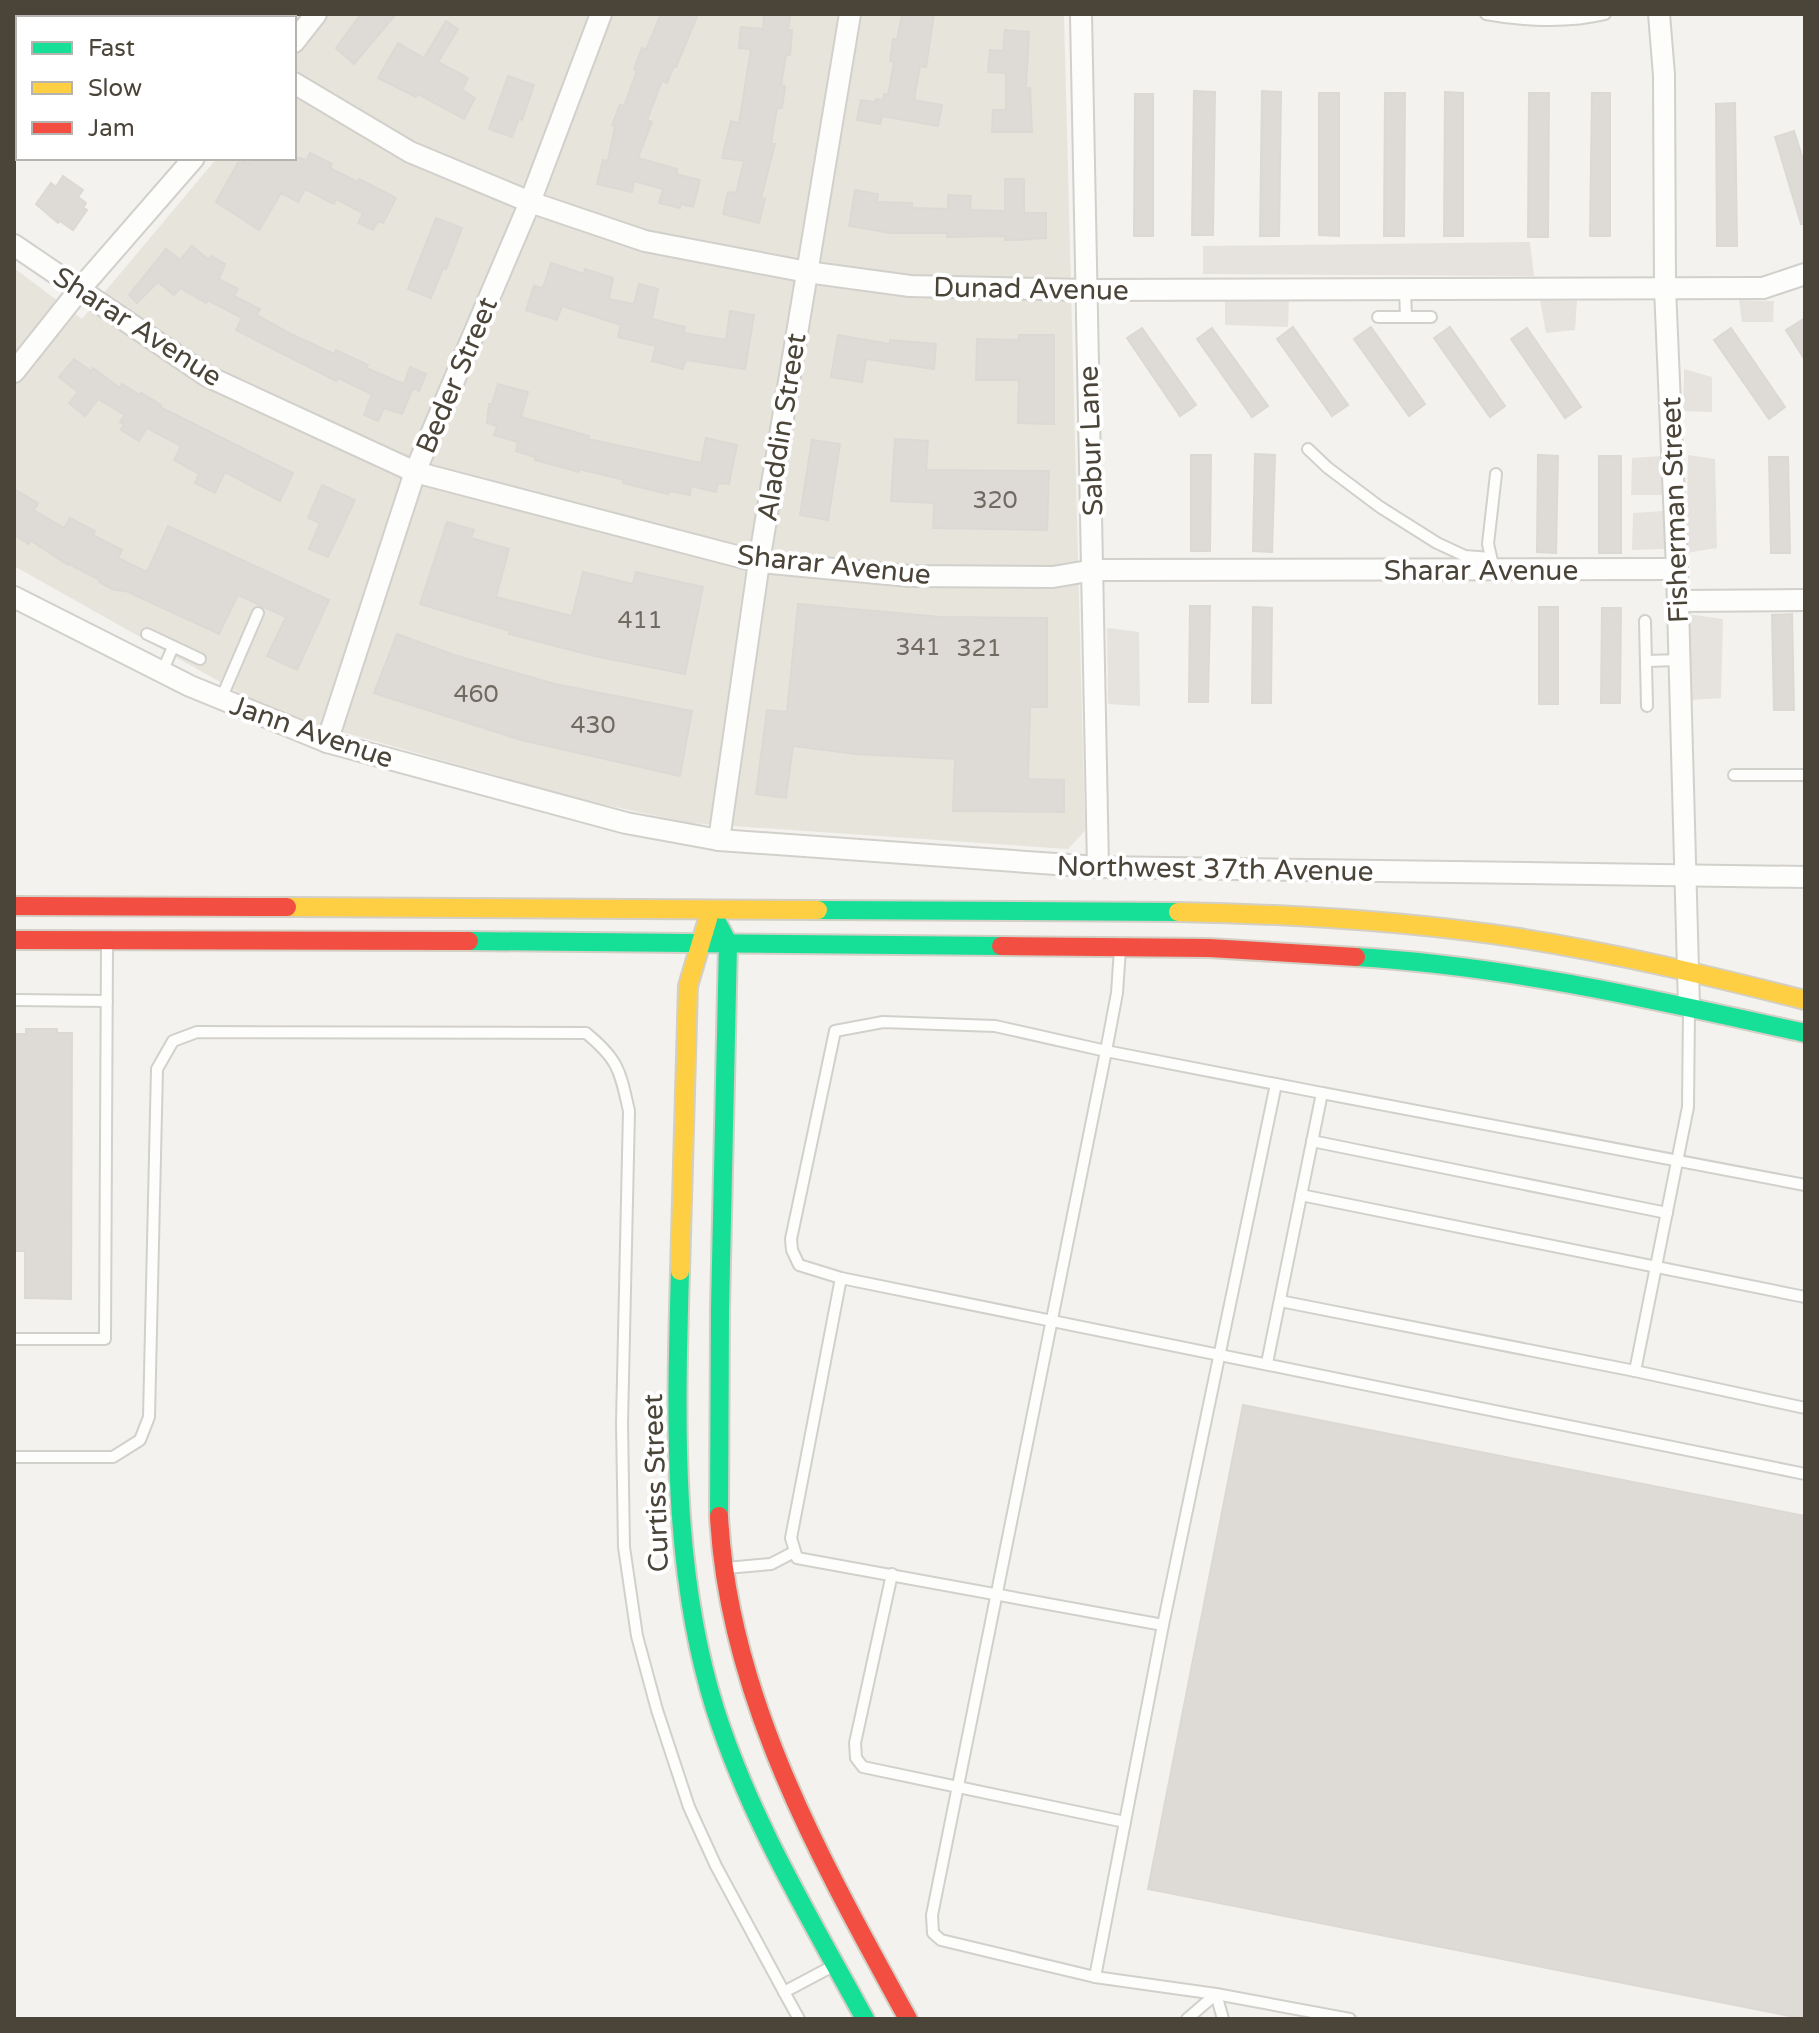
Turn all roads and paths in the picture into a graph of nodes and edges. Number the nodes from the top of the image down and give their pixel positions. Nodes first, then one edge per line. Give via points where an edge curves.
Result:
1 (316, 14) edge
2 (601, 14) edge
3 (850, 14) edge
4 (1081, 14) edge
5 (1486, 14) edge
6 (1605, 14) edge
7 (1659, 14) edge
8 (296, 39) edge
9 (296, 84) edge
10 (192, 160) edge
11 (530, 202) junction
12 (14, 245) edge
13 (807, 272) junction
14 (1805, 274) edge
15 (1665, 288) junction
16 (80, 289) junction
17 (1405, 289) junction
18 (1086, 290) junction
19 (1378, 317) dead end
20 (1406, 317) junction
21 (1431, 317) dead end
22 (14, 372) edge
23 (1308, 449) dead end
24 (415, 472) junction
25 (1496, 474) dead end
26 (759, 562) junction
27 (1494, 564) junction
28 (1677, 569) junction
29 (1094, 570) junction
30 (14, 597) edge
31 (1805, 600) edge
32 (1678, 601) junction
33 (258, 613) dead end
34 (1645, 621) dead end
35 (147, 634) dead end
36 (173, 647) junction
37 (200, 659) dead end
38 (1680, 660) junction
39 (1646, 661) junction
40 (162, 672) junction
41 (221, 699) junction
42 (1647, 706) dead end
43 (327, 742) junction
44 (1734, 775) dead end
45 (1805, 775) edge
46 (626, 823) joint
47 (719, 840) junction
48 (1098, 867) junction
49 (1684, 877) junction
50 (1805, 877) edge
51 (14, 906) edge
52 (711, 909) junction
53 (14, 940) edge
54 (107, 940) junction
55 (699, 942) junction
56 (728, 943) junction
57 (1120, 947) junction
58 (1687, 970) junction
59 (14, 1000) edge
60 (1805, 1000) edge
61 (107, 1001) junction
62 (1689, 1006) junction
63 (1805, 1033) edge
64 (1106, 1051) junction
65 (1276, 1084) junction
66 (1322, 1093) junction
67 (1312, 1141) junction
68 (1678, 1160) junction
69 (1805, 1185) edge
70 (1301, 1195) junction
71 (1667, 1213) junction
72 (1657, 1267) junction
73 (841, 1278) junction
74 (1805, 1297) edge
75 (1280, 1301) junction
76 (1050, 1319) junction
77 (14, 1339) edge
78 (1221, 1353) junction
79 (1267, 1363) junction
80 (1635, 1371) junction
81 (1805, 1408) edge
82 (14, 1457) edge
83 (1805, 1474) edge
84 (682, 1531) junction
85 (794, 1552) junction
86 (725, 1574) junction
87 (892, 1574) junction
88 (995, 1593) junction
89 (1163, 1625) junction
90 (958, 1787) junction
91 (1125, 1822) junction
92 (834, 1966) junction
93 (1095, 1977) junction
94 (784, 1992) junction
95 (1216, 1994) junction
96 (799, 2019) edge
97 (865, 2019) edge
98 (908, 2019) edge
99 (1187, 2019) edge
100 (1223, 2019) edge
101 (1350, 2019) edge

1 - 8 street
2 - 11 street, Beder Street
3 - 13 street, Aladdin Street
4 - 18 street, Sabur Lane
5 - 6 lane via 1561,19
7 - 15 street, Fisherman Street
9 - 11 street, Dunad Avenue via 410,152
10 - 16 street
11 - 13 street, Dunad Avenue via 645,241
11 - 24 street, Beder Street
12 - 16 street, Sharar Avenue
13 - 18 street, Dunad Avenue via 910,286
13 - 26 street, Aladdin Street
14 - 15 street, Dunad Avenue via 1763,288
15 - 17 street, Dunad Avenue
15 - 28 street, Fisherman Street
16 - 22 street
16 - 24 street, Sharar Avenue via 207,376
17 - 18 street, Dunad Avenue
17 - 20 lane
18 - 29 street, Sabur Lane
19 - 20 lane
20 - 21 lane
23 - 27 lane via 1380,507 1437,543
24 - 26 street, Sharar Avenue
24 - 43 street, Beder Street
25 - 27 lane via 1488,544
26 - 29 street, Sharar Avenue via 909,576 1053,577
26 - 47 street, Aladdin Street
27 - 28 street, Sharar Avenue
27 - 29 street, Sharar Avenue
28 - 32 street, Fisherman Street
29 - 48 street, Sabur Lane
30 - 40 street, Jann Avenue
31 - 32 street
32 - 38 street, Fisherman Street
33 - 41 lane
34 - 39 lane
35 - 36 lane
36 - 37 lane
36 - 40 lane
38 - 39 lane
38 - 49 street, Fisherman Street
39 - 42 lane
40 - 41 street, Jann Avenue
41 - 43 street, Jann Avenue
43 - 46 street, Jann Avenue
44 - 45 lane
46 - 47 street, Northwest 37th Avenue
47 - 48 street, Northwest 37th Avenue
48 - 49 street, Northwest 37th Avenue
49 - 50 street, Northwest 37th Avenue
49 - 58 street, Fisherman Street
51 - 52 main road
52 - 55 main road, Curtiss Street
52 - 56 main road
52 - 58 main road via 1331,918 1547,942
53 - 54 main road
54 - 55 main road
54 - 61 lane
55 - 56 main road
55 - 84 main road, Curtiss Street via 688,986 679,1280
56 - 57 main road
56 - 86 main road via 718,1496
57 - 62 main road via 1424,961
57 - 64 lane
58 - 60 main road
58 - 62 street, Fisherman Street
59 - 61 lane
61 - 77 lane via 105,1339
62 - 63 main road
62 - 68 lane via 1688,1107
64 - 65 lane
64 - 73 lane via 995,1026 883,1022 835,1031 791,1239 799,1265
64 - 76 lane
65 - 66 lane
65 - 78 lane
66 - 67 lane
66 - 68 lane
67 - 70 lane
67 - 71 lane
68 - 69 lane
68 - 71 lane
70 - 72 lane
70 - 75 lane
71 - 72 lane
72 - 74 lane
72 - 80 lane
73 - 76 lane
73 - 85 lane via 791,1538
75 - 79 lane
75 - 80 lane
76 - 78 lane
76 - 88 lane
78 - 79 lane
78 - 89 lane
79 - 83 lane
80 - 81 lane
82 - 94 lane via 113,1457 140,1440 149,1417 157,1069 173,1041 197,1032 586,1033 620,1069 629,1111 622,1423 624,1532 637,1636 689,1807
84 - 86 main road via 705,1567
84 - 92 main road, Curtiss Street via 698,1642 715,1708 766,1837
85 - 86 lane via 771,1564
85 - 87 lane via 803,1560
86 - 98 main road via 754,1694 787,1786
87 - 88 lane
87 - 90 lane via 856,1758 863,1767
88 - 89 lane
88 - 90 lane
89 - 91 lane
90 - 91 lane
90 - 93 lane via 932,1915 933,1933 941,1940
91 - 93 lane
92 - 94 lane
92 - 97 main road, Curtiss Street
93 - 95 lane
94 - 96 lane
95 - 99 lane
95 - 100 lane
95 - 101 lane

